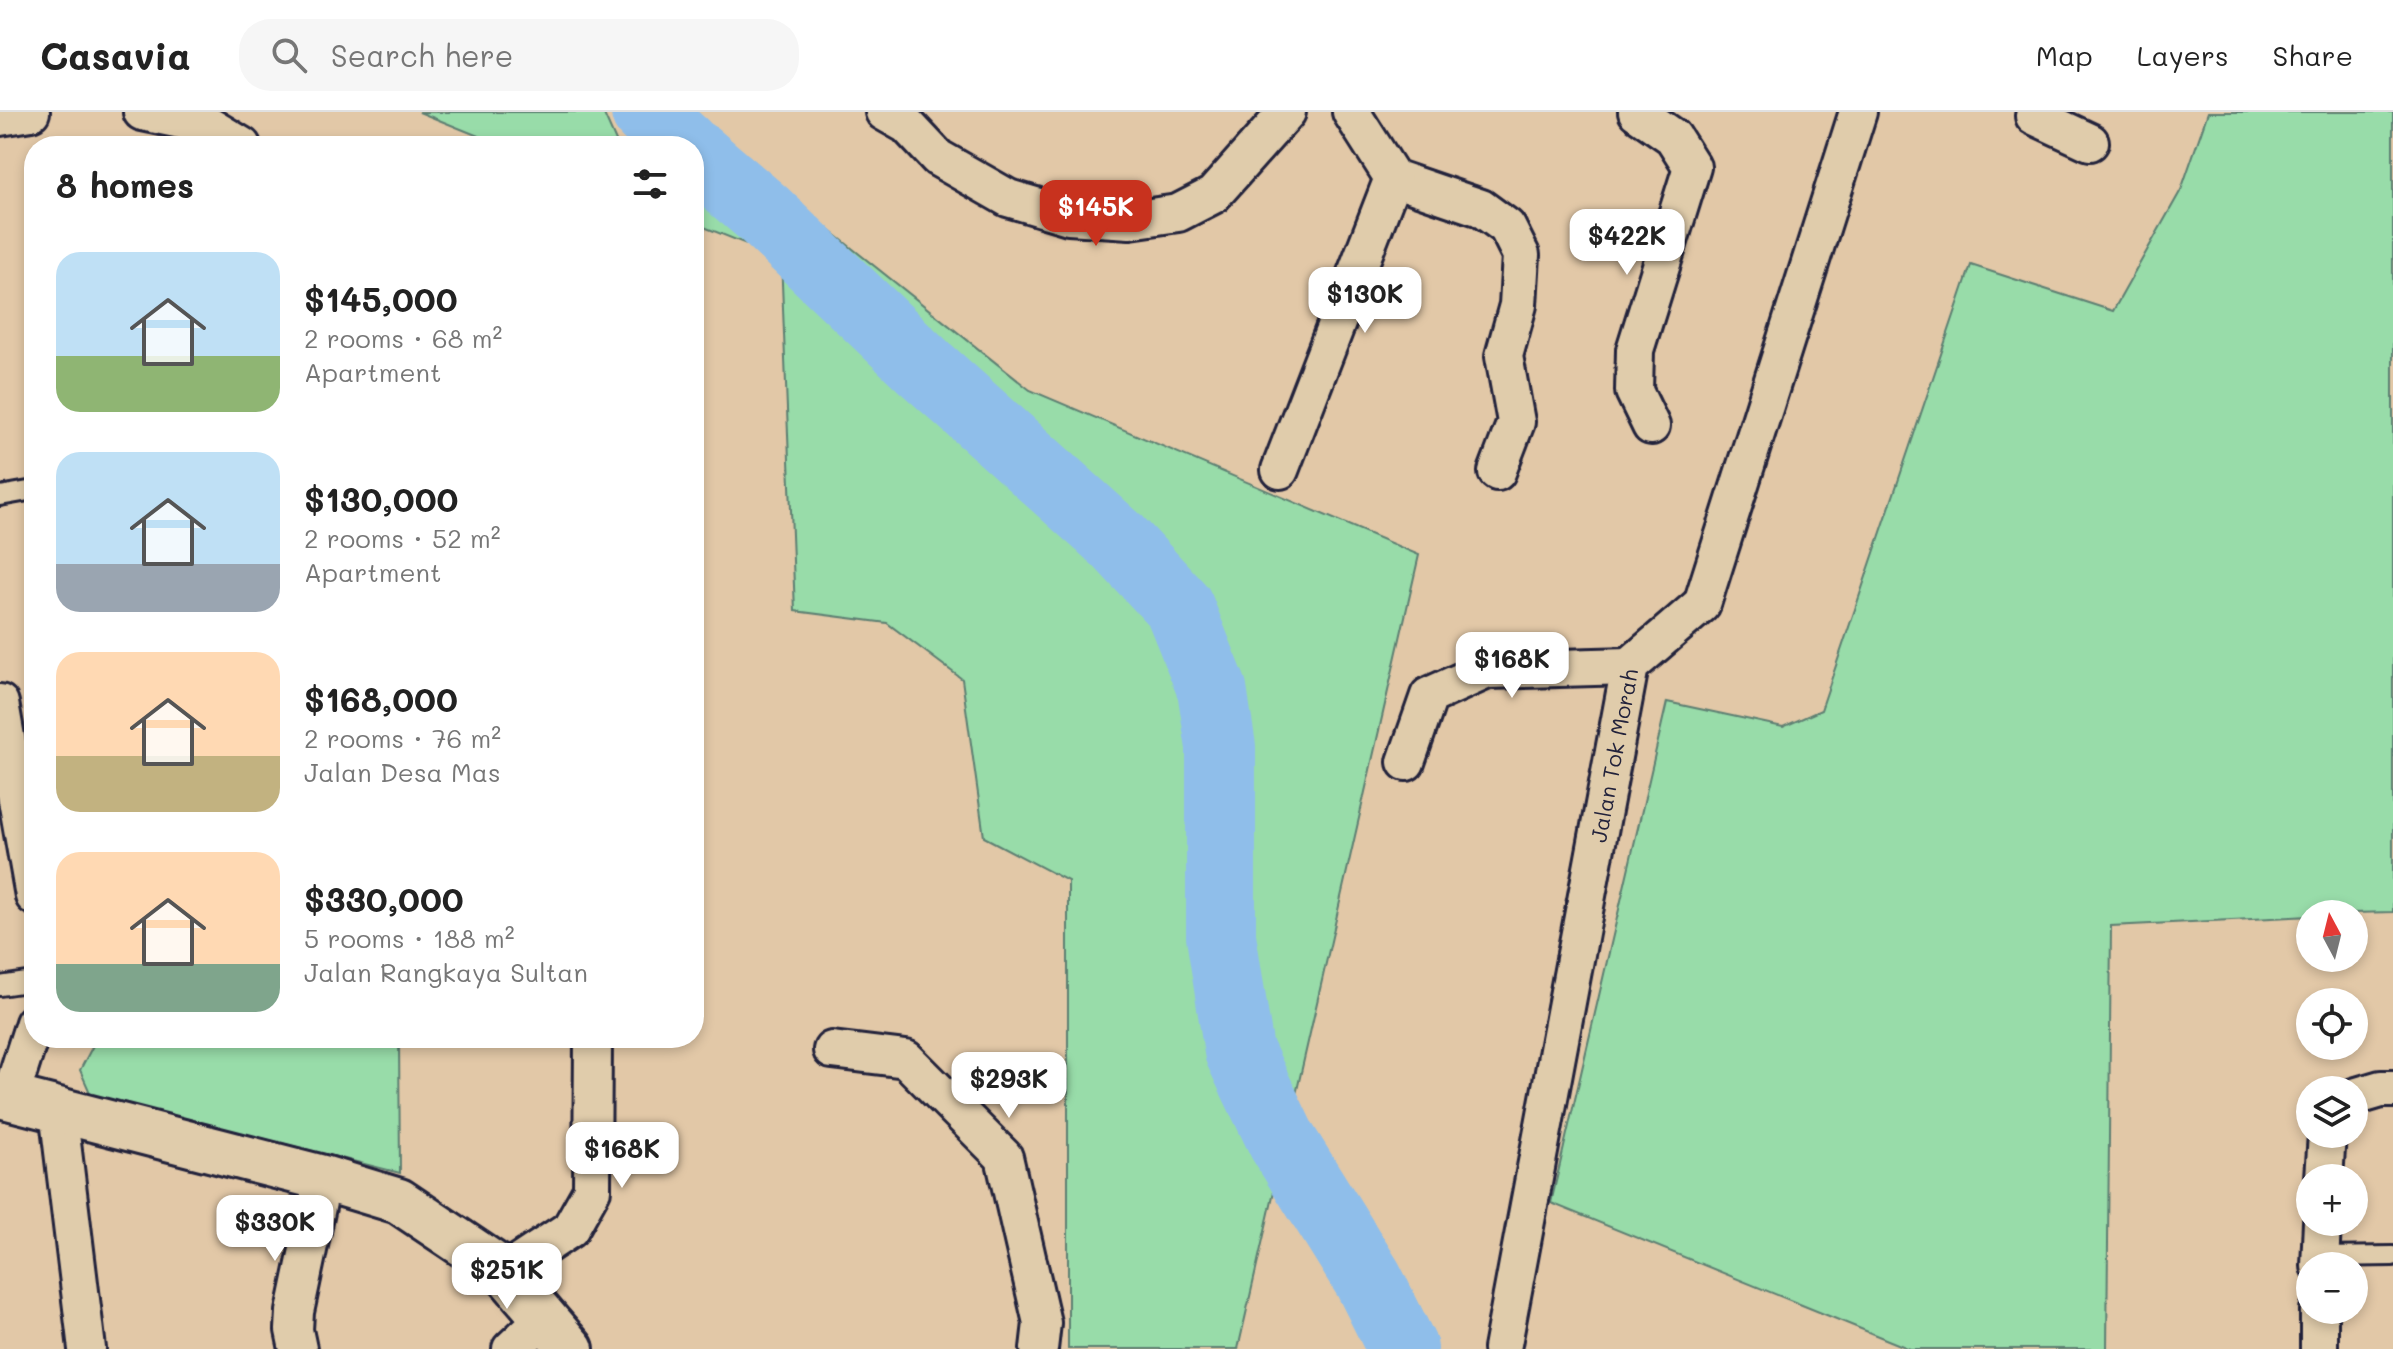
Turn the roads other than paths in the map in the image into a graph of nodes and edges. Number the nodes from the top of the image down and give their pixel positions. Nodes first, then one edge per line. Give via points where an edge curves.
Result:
1 (31, 112) edge
2 (142, 112) edge
3 (884, 112) edge
4 (1287, 112) edge
5 (1351, 112) edge
6 (1637, 112) edge
7 (1858, 112) edge
8 (2036, 112) edge
9 (0, 117) edge
10 (226, 136) edge
11 (2090, 142) dead end
12 (1393, 178) junction
13 (1651, 426) dead end
14 (1280, 470) dead end
15 (1497, 472) dead end
16 (24, 492) edge
17 (0, 496) edge
18 (1630, 666) junction
19 (0, 703) edge
20 (1406, 762) dead end
21 (24, 839) edge
22 (24, 982) edge
23 (0, 986) edge
24 (24, 1048) edge
25 (593, 1048) edge
26 (832, 1050) dead end
27 (2393, 1089) edge
28 (2368, 1093) edge
29 (5, 1096) edge
30 (58, 1110) junction
31 (323, 1178) junction
32 (2320, 1248) edge
33 (2393, 1256) edge
34 (505, 1272) junction
35 (2319, 1324) edge
36 (558, 1333) edge
37 (87, 1349) edge
38 (298, 1349) edge
39 (511, 1349) edge
40 (1039, 1349) edge
41 (1502, 1349) edge
42 (2319, 1349) edge

1 - 9 street
2 - 10 street via 209,126
3 - 4 street via 907,125 938,158 1008,198 1069,216 1130,220 1178,213 1213,195
5 - 12 street
6 - 13 street via 1673,137 1692,167 1635,350 1634,391
7 - 18 street, Jalan Tok Morah via 1702,604
8 - 11 street via 2034,116
12 - 14 street
12 - 15 street via 1481,208 1507,227 1521,255 1518,305 1504,356 1516,422
16 - 17 lane
18 - 20 street via 1487,670 1429,696
18 - 41 street, Jalan Tok Morah
19 - 21 street
22 - 23 lane
24 - 29 street
25 - 34 street via 592,1190 570,1229
26 - 40 street via 906,1059 1004,1157 1042,1323
27 - 28 street
29 - 30 street
30 - 31 street
30 - 37 street
31 - 34 street via 399,1201
31 - 38 street via 295,1312
32 - 33 lane
34 - 36 street
35 - 42 street
36 - 39 street

